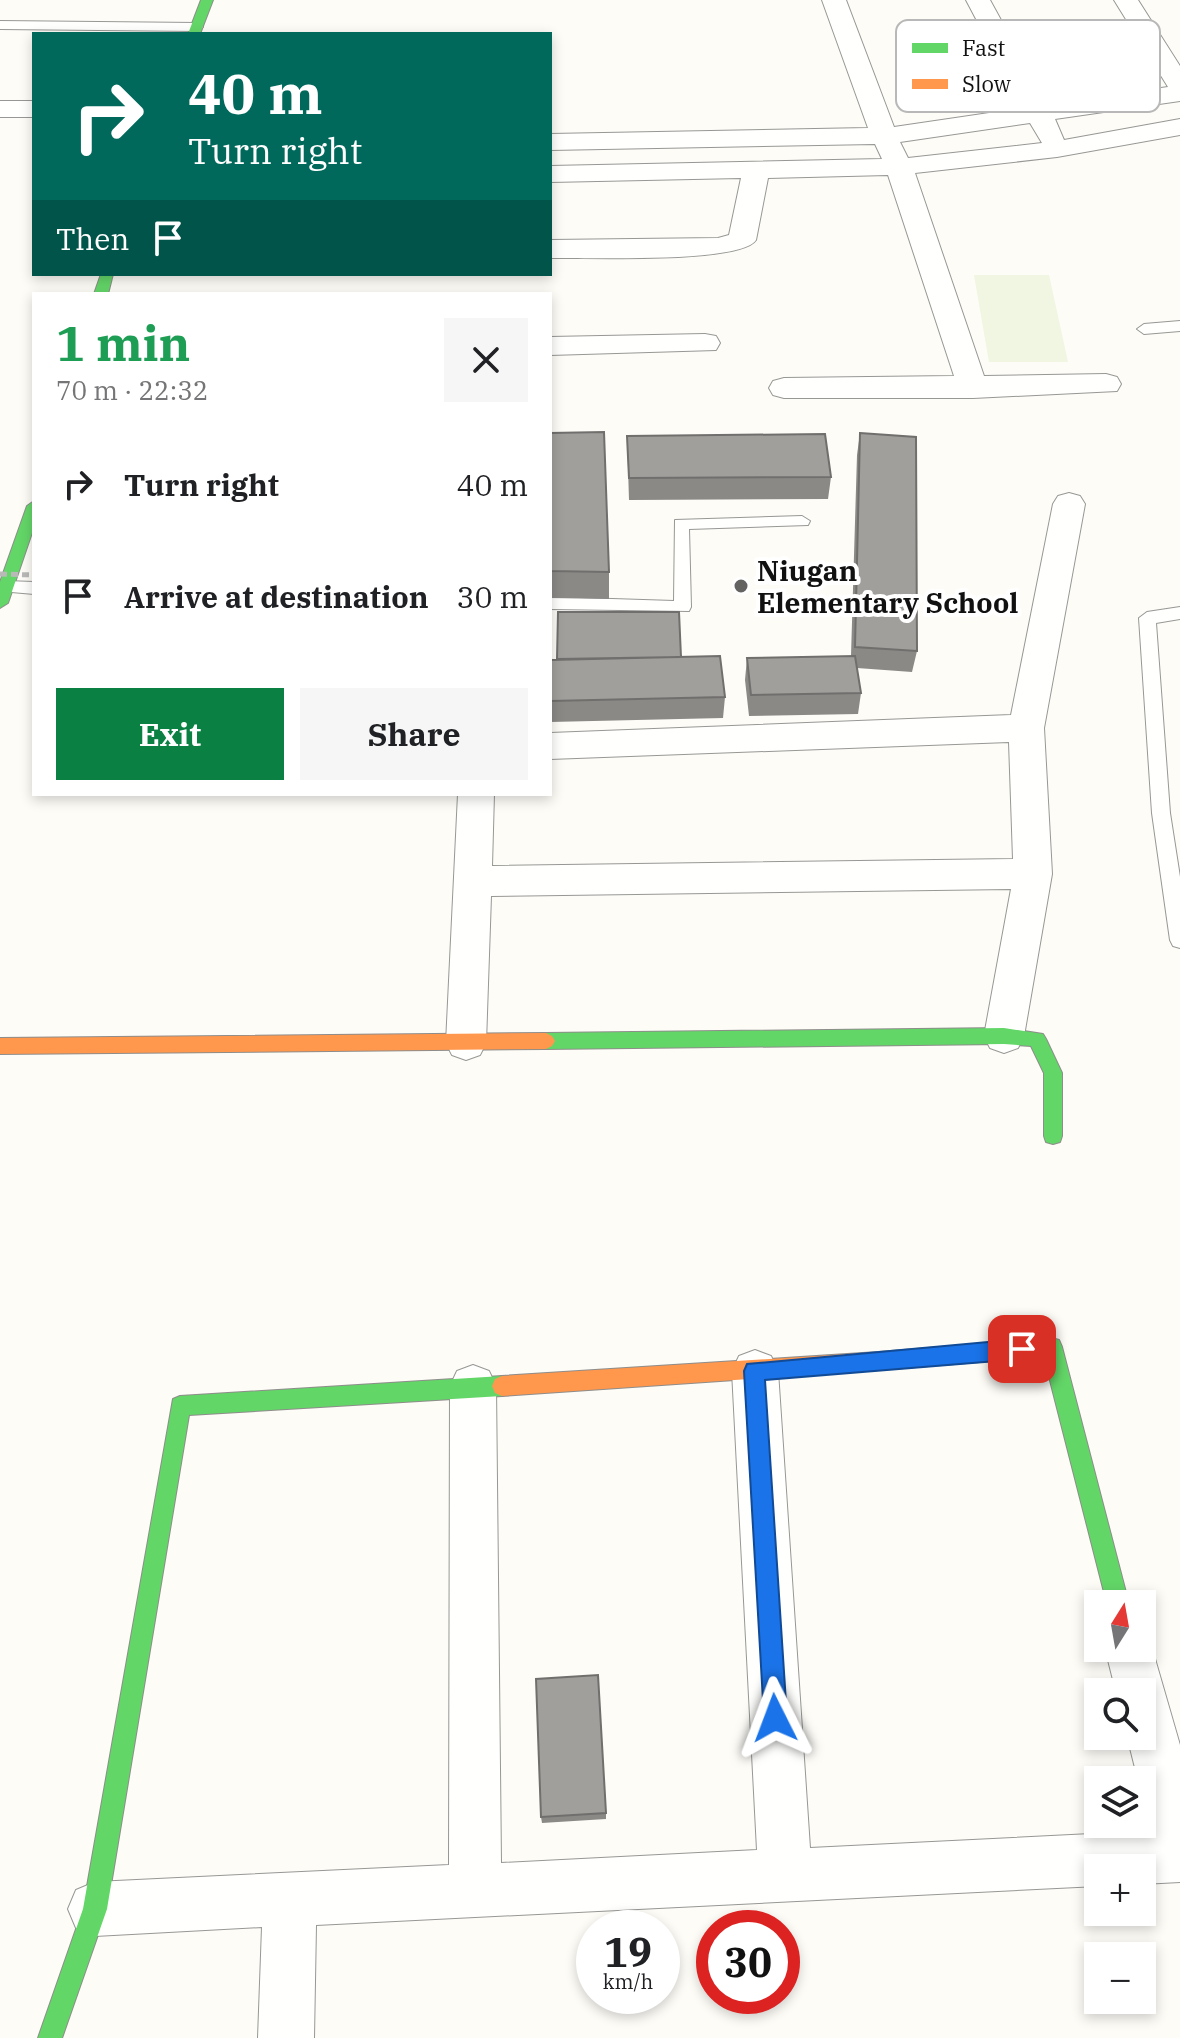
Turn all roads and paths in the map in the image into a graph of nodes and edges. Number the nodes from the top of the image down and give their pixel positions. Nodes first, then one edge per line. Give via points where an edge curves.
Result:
1 (207, 0) edge
2 (834, 0) edge
3 (978, 0) edge
4 (1126, 0) edge
5 (989, 20) edge
6 (1139, 20) edge
7 (0, 25) edge
8 (196, 30) edge
9 (1160, 54) edge
10 (1180, 86) edge
11 (1180, 93) edge
12 (1160, 96) edge
13 (0, 109) edge
14 (32, 109) edge
15 (1038, 112) edge
16 (1059, 112) edge
17 (1040, 115) junction
18 (1180, 127) edge
19 (884, 136) junction
20 (552, 142) edge
21 (1057, 149) junction
22 (899, 167) junction
23 (756, 171) junction
24 (552, 174) edge
25 (552, 249) edge
26 (1180, 326) edge
27 (1144, 329) dead end
28 (705, 343) dead end
29 (552, 346) edge
30 (1106, 384) dead end
31 (784, 388) dead end
32 (973, 388) junction
33 (1069, 504) dead end
34 (32, 511) edge
35 (802, 521) dead end
36 (32, 576) edge
37 (2, 588) edge
38 (32, 588) edge
39 (552, 603) edge
40 (1180, 613) edge
41 (1026, 728) junction
42 (552, 746) edge
43 (476, 796) edge
44 (1170, 812) edge
45 (1033, 874) junction
46 (473, 881) junction
47 (1180, 940) edge
48 (1004, 1036) junction
49 (466, 1043) junction
50 (0, 1046) edge
51 (1053, 1136) dead end
52 (755, 1371) junction
53 (473, 1386) junction
54 (1114, 1590) edge
55 (1156, 1749) edge
56 (1180, 1843) edge
57 (1180, 1856) edge
58 (785, 1875) junction
59 (475, 1890) junction
60 (290, 1899) junction
61 (95, 1909) junction
62 (50, 2038) edge
63 (286, 2038) edge

1 - 8 main road
2 - 19 street
3 - 5 street
4 - 6 street
7 - 8 lane
9 - 10 street
11 - 12 street
13 - 14 street
15 - 17 street
16 - 17 street
17 - 19 street
17 - 21 street
18 - 21 street
19 - 20 street
19 - 22 street
21 - 22 street
22 - 23 street
22 - 32 street
23 - 24 street
23 - 25 street via 742,240 734,244
26 - 27 lane
28 - 29 street
30 - 32 street
31 - 32 street
33 - 41 street
34 - 37 main road
35 - 39 lane via 681,524 683,607
36 - 37 path, bridge
37 - 38 lane
40 - 44 lane via 1147,618
41 - 42 street
41 - 45 street
43 - 46 street
44 - 47 lane
45 - 46 street
45 - 48 street
46 - 49 street
48 - 49 main road
48 - 51 main road via 1037,1039 1053,1073
49 - 50 main road
52 - 53 main road
52 - 54 main road via 1052,1347
52 - 58 street
53 - 59 street
53 - 61 main road via 180,1406
55 - 56 street
57 - 58 street
58 - 59 street
59 - 60 street
60 - 61 street
60 - 63 street
61 - 62 main road

